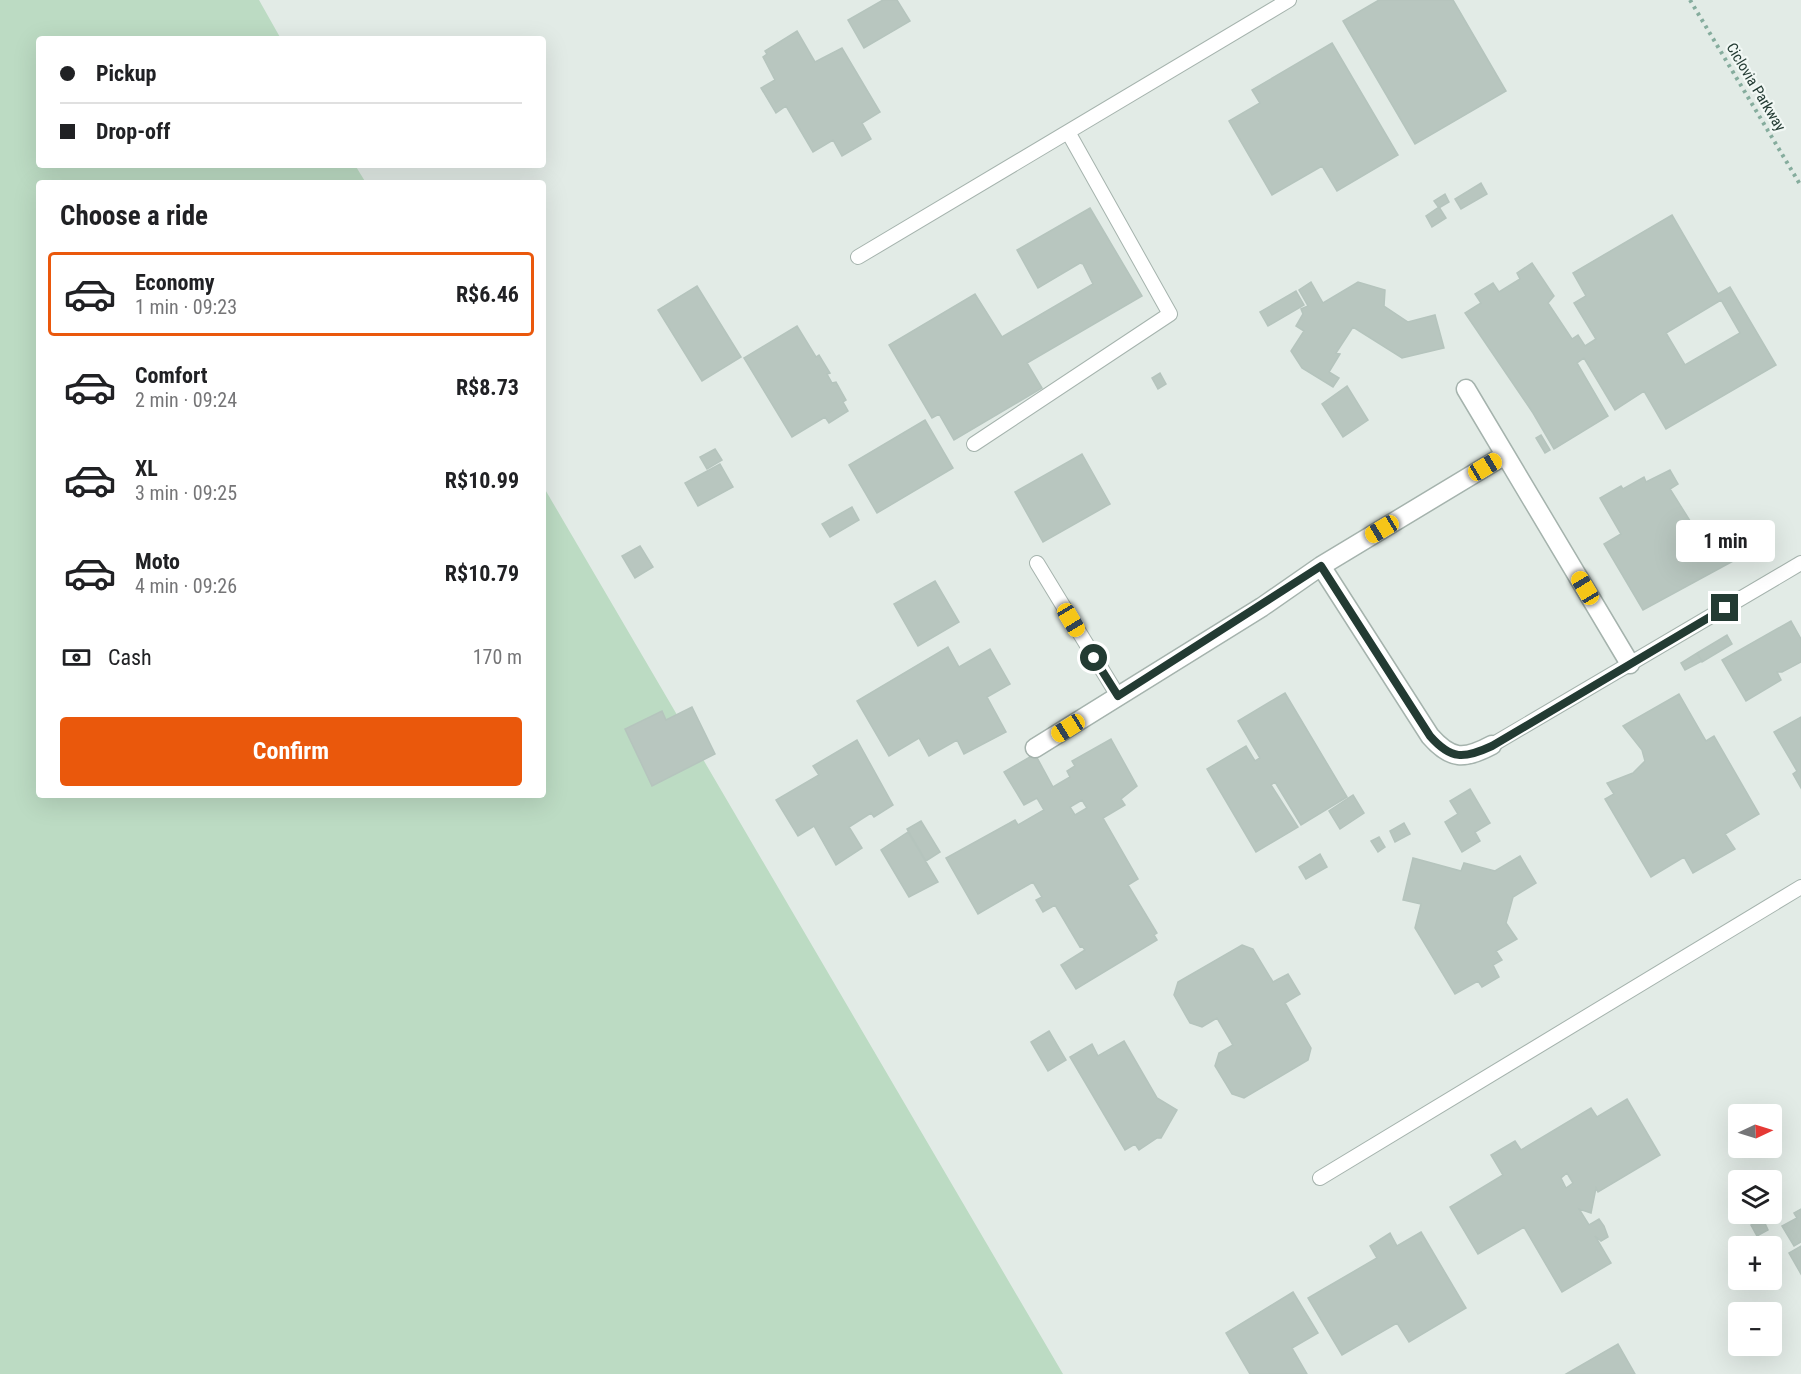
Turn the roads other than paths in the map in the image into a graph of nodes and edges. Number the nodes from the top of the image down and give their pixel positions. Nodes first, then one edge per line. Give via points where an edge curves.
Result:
1 (1289, 0) edge
2 (1068, 132) junction
3 (858, 257) dead end
4 (1466, 388) dead end
5 (974, 444) dead end
6 (1505, 455) junction
7 (1037, 563) dead end
8 (1801, 563) edge
9 (1321, 566) junction
10 (1630, 664) junction
11 (1118, 696) junction
12 (1492, 746) joint
13 (1035, 748) dead end
14 (1801, 886) edge
15 (1320, 1178) dead end

1 - 2 lane
2 - 3 lane
2 - 5 lane via 1170,314
4 - 6 street
6 - 9 street
6 - 10 street
7 - 11 lane
8 - 10 lane
9 - 11 street
9 - 12 street via 1443,751 1468,755
10 - 12 lane
11 - 13 street
14 - 15 lane

